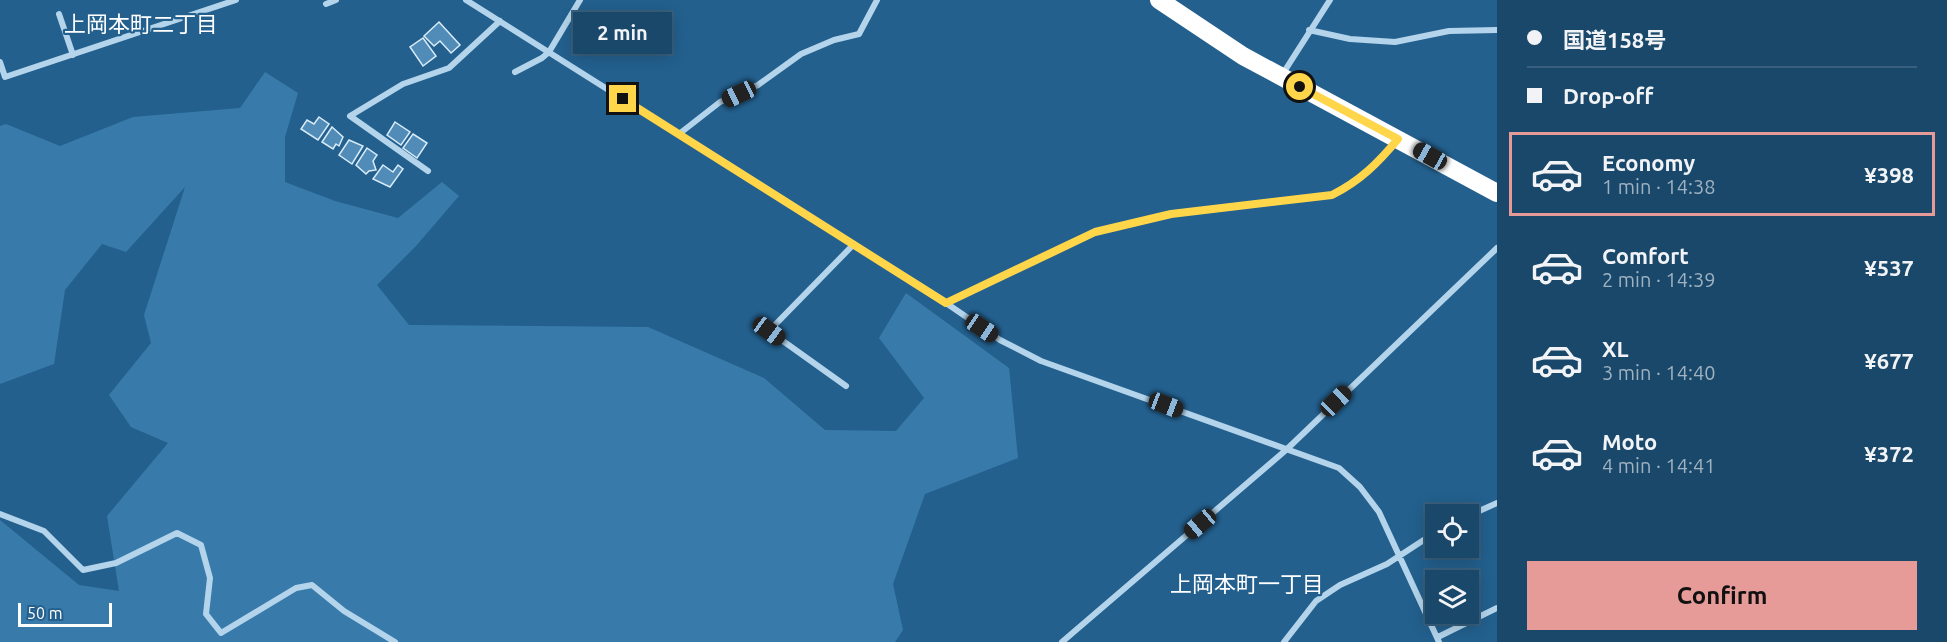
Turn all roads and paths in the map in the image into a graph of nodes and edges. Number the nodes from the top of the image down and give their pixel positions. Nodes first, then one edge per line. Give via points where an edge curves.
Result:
1 (236, 0) edge
2 (336, 0) edge
3 (466, 0) edge
4 (580, 0) edge
5 (877, 0) edge
6 (1158, 0) edge
7 (1330, 0) edge
8 (326, 4) dead end
9 (59, 14) dead end
10 (500, 21) junction
11 (1309, 30) junction
12 (1497, 30) edge
13 (549, 52) junction
14 (73, 55) junction
15 (0, 62) edge
16 (514, 72) dead end
17 (1281, 76) junction
18 (679, 134) junction
19 (1398, 139) junction
20 (428, 171) dead end
21 (1497, 192) edge
22 (854, 244) junction
23 (1497, 248) edge
24 (946, 303) junction
25 (846, 386) dead end
26 (1286, 450) junction
27 (1497, 503) edge
28 (1479, 511) edge
29 (0, 514) edge
30 (1425, 539) edge
31 (1398, 555) junction
32 (1497, 608) edge
33 (1438, 639) edge
34 (394, 642) edge
35 (1062, 642) edge
36 (1284, 642) edge

1 - 14 street
2 - 8 street
3 - 10 street
4 - 13 street
5 - 18 street via 859,34 801,54 758,85 720,102
6 - 17 highway
7 - 11 street
9 - 14 street
10 - 13 street
10 - 20 street via 448,68 403,84 350,116
11 - 12 street via 1350,39 1395,42 1449,31
11 - 17 street
13 - 16 street
13 - 18 street
14 - 15 street via 5,77
17 - 19 highway
18 - 22 street
19 - 21 highway
19 - 24 street via 1379,163 1355,183 1332,195 1171,214 1095,232
22 - 24 street
22 - 25 street via 769,331
23 - 26 street
24 - 26 street via 1000,340 1041,361
26 - 31 street via 1339,468 1360,487 1379,512
26 - 35 street
27 - 28 street
29 - 34 street via 44,531 83,570 116,563 177,533 201,544 210,578 206,614 221,633 296,588 312,585 344,611
30 - 31 street
31 - 33 street
31 - 36 street via 1316,601
32 - 33 street

